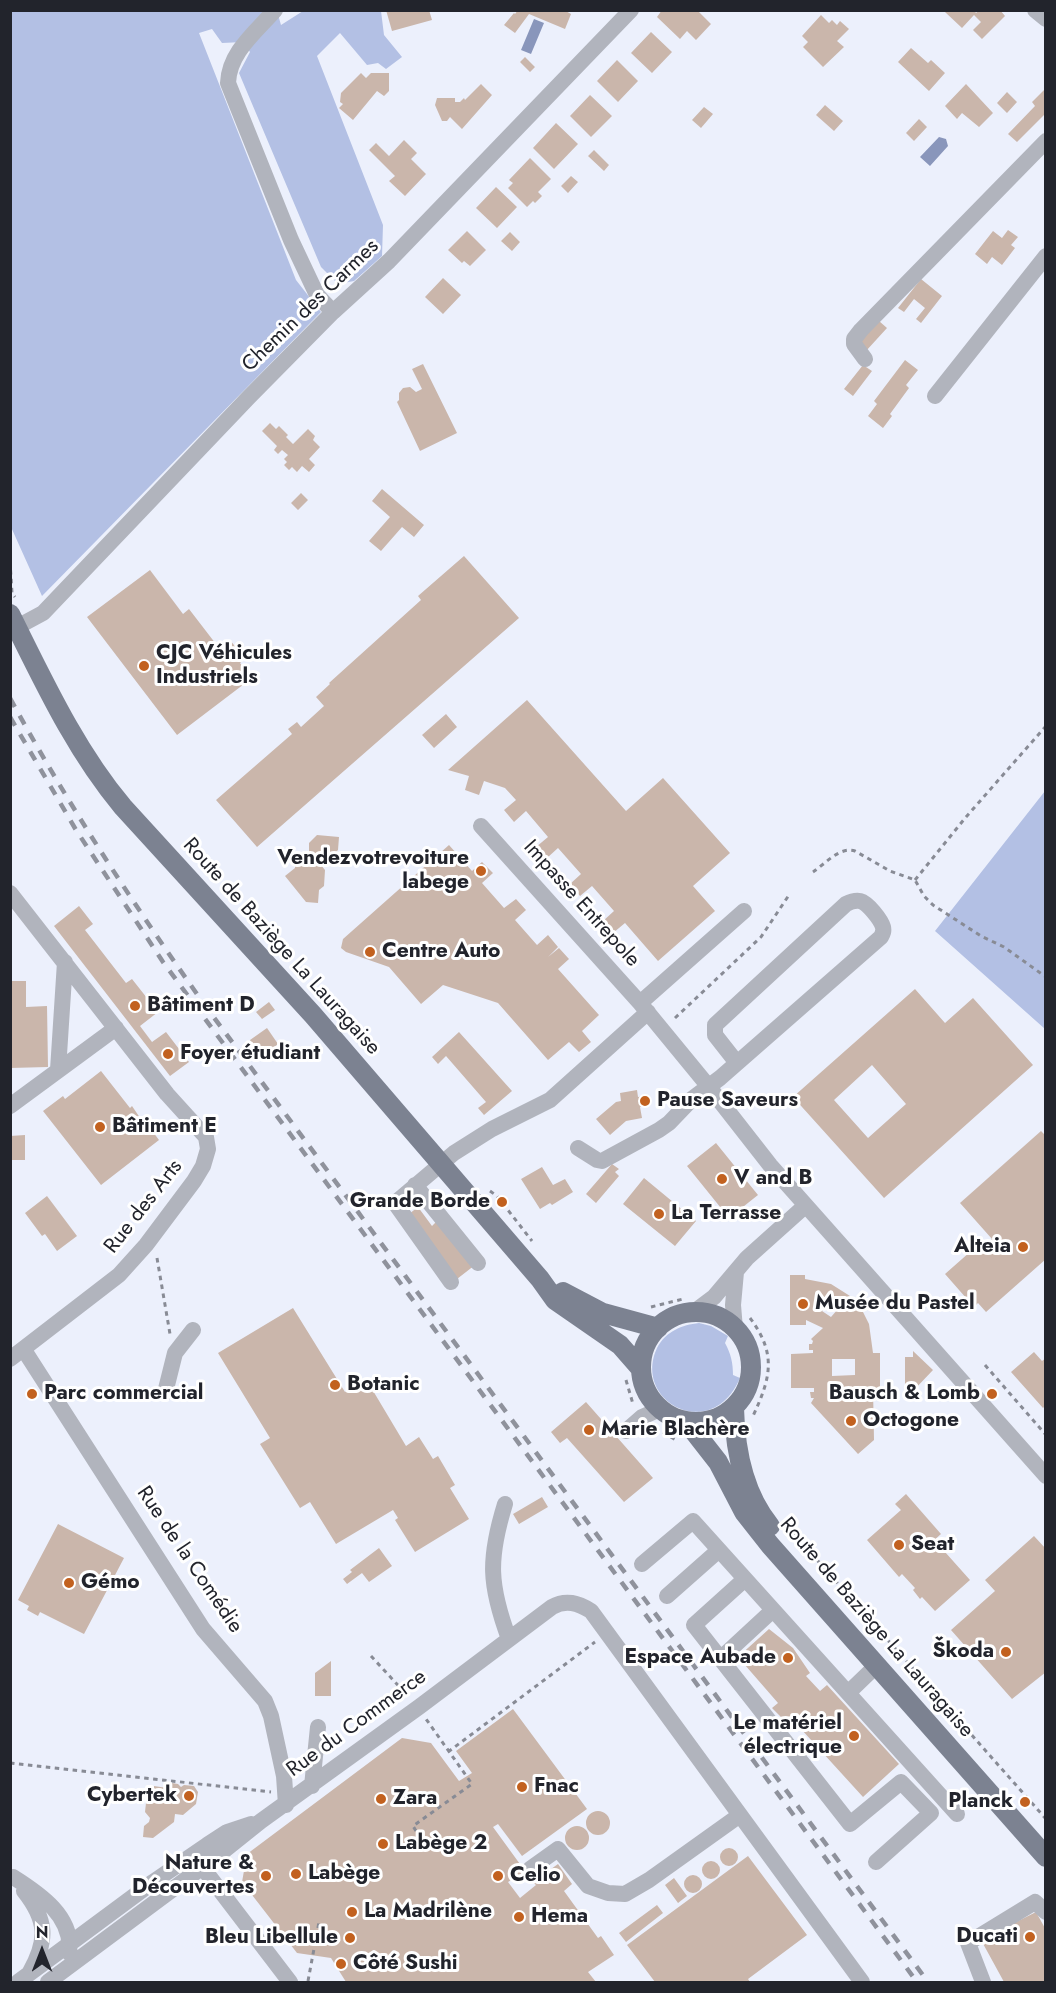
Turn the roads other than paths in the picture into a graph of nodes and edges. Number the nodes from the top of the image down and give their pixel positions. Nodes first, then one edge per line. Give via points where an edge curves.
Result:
1 (276, 10) edge
2 (631, 10) edge
3 (1035, 10) edge
4 (1046, 19) edge
5 (1046, 141) edge
6 (1046, 256) edge
7 (333, 312) junction
8 (865, 359) dead end
9 (935, 396) dead end
10 (18, 621) edge
11 (481, 826) dead end
12 (12, 899) edge
13 (744, 911) dead end
14 (65, 962) junction
15 (644, 1007) junction
16 (116, 1028) junction
17 (737, 1063) junction
18 (58, 1070) junction
19 (709, 1087) junction
20 (10, 1106) edge
21 (578, 1148) dead end
22 (441, 1163) junction
23 (415, 1185) junction
24 (805, 1206) junction
25 (478, 1263) dead end
26 (736, 1272) junction
27 (540, 1279) junction
28 (451, 1282) dead end
29 (688, 1306) junction
30 (742, 1322) junction
31 (658, 1328) junction
32 (193, 1330) dead end
33 (17, 1354) edge
34 (641, 1369) junction
35 (165, 1393) dead end
36 (734, 1408) junction
37 (656, 1417) junction
38 (686, 1421) junction
39 (626, 1431) dead end
40 (1046, 1476) edge
41 (505, 1504) dead end
42 (719, 1550) junction
43 (642, 1564) dead end
44 (745, 1579) junction
45 (667, 1596) dead end
46 (773, 1610) junction
47 (508, 1639) junction
48 (720, 1659) junction
49 (876, 1666) junction
50 (849, 1692) junction
51 (318, 1727) dead end
52 (312, 1786) junction
53 (286, 1799) junction
54 (957, 1814) dead end
55 (740, 1815) junction
56 (1046, 1839) edge
57 (1046, 1857) edge
58 (198, 1861) junction
59 (876, 1862) dead end
60 (530, 1869) dead end
61 (12, 1876) edge
62 (1046, 1912) edge
63 (69, 1944) junction
64 (63, 1971) junction
65 (23, 1979) edge
66 (48, 1983) edge
67 (290, 1983) edge
68 (862, 1983) edge
69 (983, 1983) edge

1 - 7 street via 234,56 228,83 316,296
2 - 7 street, Chemin des Carmes via 389,261
3 - 4 street
5 - 8 street via 861,330 854,344
6 - 9 street
7 - 10 street, Chemin des Carmes via 43,613
10 - 22 main road, Route de Baziège La Lauragaise via 73,736 108,790 313,1015
11 - 15 street, Impasse Entrepole
12 - 14 street
13 - 15 street
14 - 16 street
14 - 18 street
15 - 19 street, Impasse Entrepole
15 - 22 street via 550,1100 492,1129
16 - 18 street
16 - 33 street, Rue des Arts via 206,1137 208,1149 203,1166 146,1245 119,1275
17 - 17 street via 881,937 883,925 866,905 860,901 846,904 715,1024 715,1035
17 - 19 street
18 - 20 street
19 - 21 street via 669,1123 609,1159 597,1160
19 - 24 street, Impasse Entrepole
22 - 23 street
22 - 27 main road, Route de Baziège La Lauragaise
23 - 25 street
23 - 28 street via 395,1203
24 - 26 street
24 - 40 street, Impasse Entrepole
26 - 29 street via 714,1297
26 - 30 street via 733,1305
27 - 31 main road, Route de Baziège La Lauragaise via 603,1313
27 - 34 main road, Route de Baziège La Lauragaise via 555,1300 620,1345
29 - 30 main road via 723,1320
29 - 31 main road
30 - 36 main road via 751,1369 745,1394
31 - 34 main road via 643,1354
32 - 35 street via 175,1353
33 - 53 street, Rue de la Comédie via 203,1629 265,1701
34 - 37 main road
36 - 38 main road via 703,1422
36 - 56 main road, Route de Baziège La Lauragaise via 735,1437 744,1478 759,1512
37 - 38 main road
37 - 39 street via 642,1417
38 - 49 main road, Route de Baziège La Lauragaise via 718,1462 744,1512
41 - 47 street via 486,1574
42 - 43 street via 693,1521
42 - 44 street
42 - 45 street
44 - 46 street
44 - 48 street via 694,1625
46 - 48 street
46 - 50 street
47 - 52 street, Rue du Commerce
47 - 55 street, Rue du Commerce via 552,1607 569,1602 591,1611
48 - 59 street via 850,1824 901,1782 932,1813
49 - 50 street
49 - 57 main road, Route de Baziège La Lauragaise
50 - 54 street
51 - 52 street
52 - 53 street, Rue du Commerce
53 - 58 street, Rue du Commerce via 261,1821
55 - 60 street via 625,1894 588,1886 558,1849
55 - 68 street, Rue du Commerce
58 - 63 street, Rue du Commerce
58 - 64 street, Rue du Commerce
58 - 67 street
61 - 63 street via 59,1913 69,1934
61 - 65 street via 36,1908 44,1928 39,1955
62 - 69 street via 1035,1902 968,1943
63 - 64 street
63 - 65 street, Rue du Commerce
64 - 66 street, Rue du Commerce

